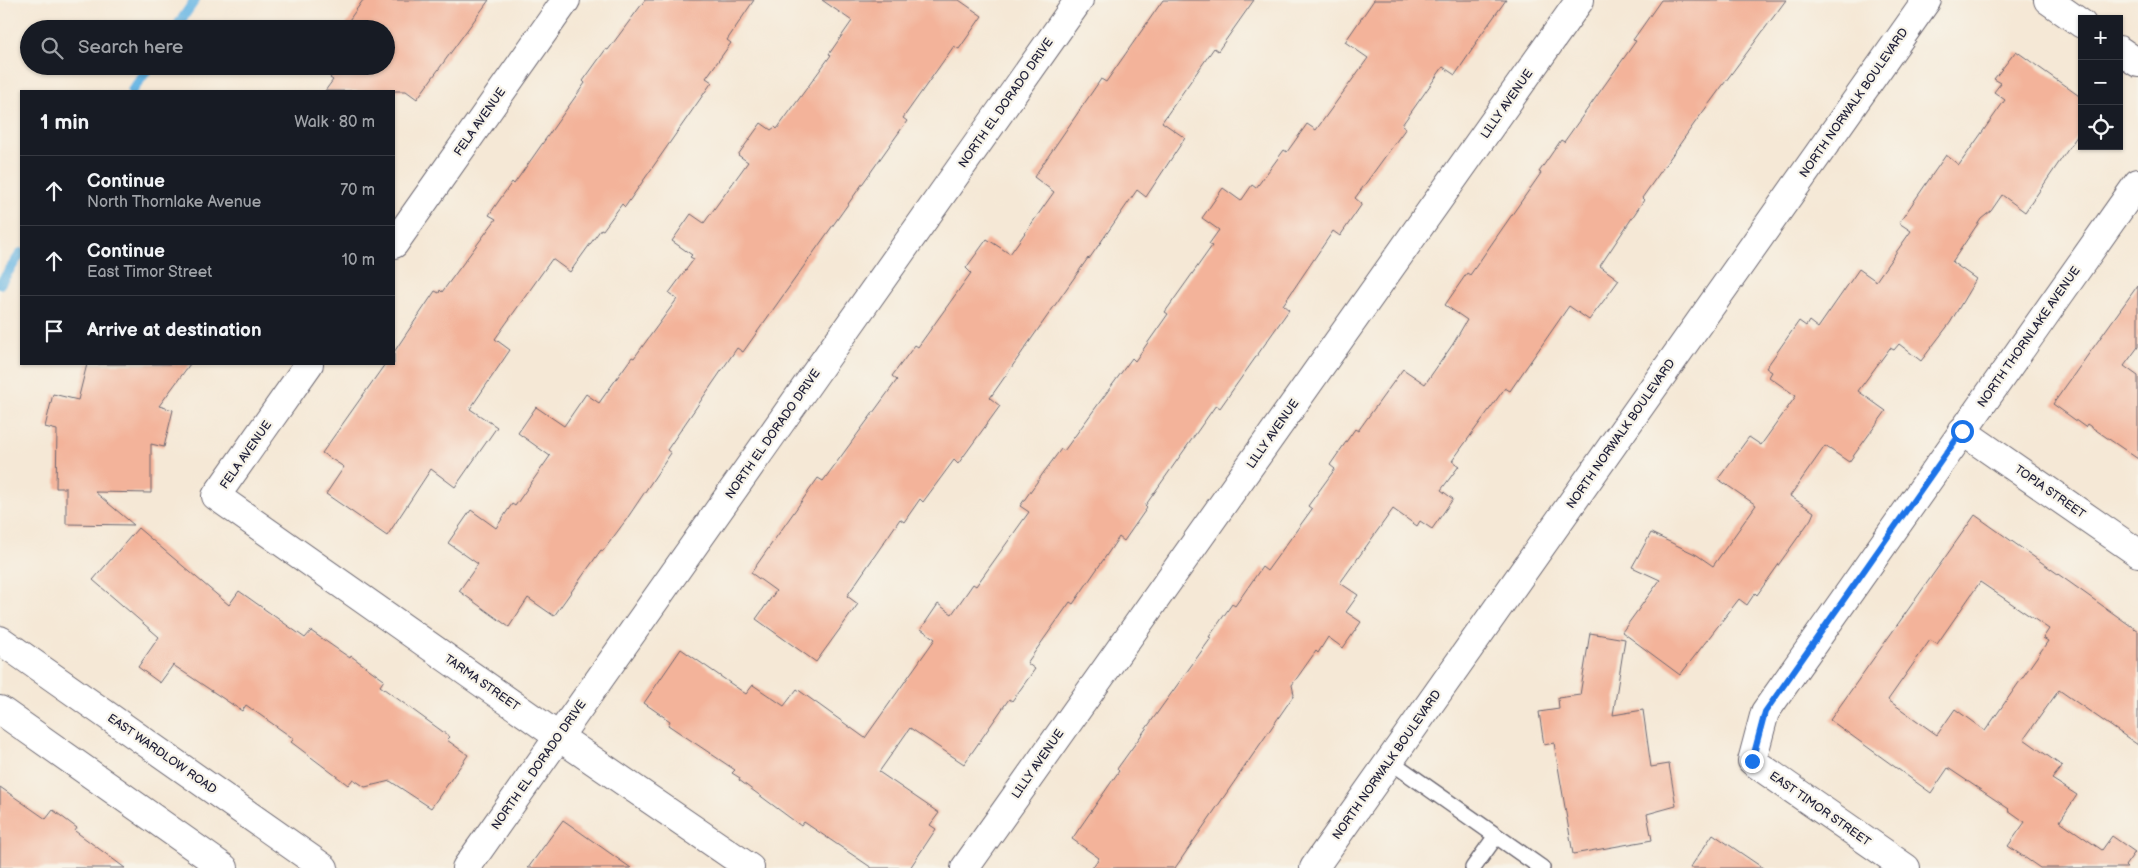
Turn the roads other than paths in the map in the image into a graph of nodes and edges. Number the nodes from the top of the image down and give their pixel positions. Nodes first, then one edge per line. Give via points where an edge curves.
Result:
1 (566, 0) edge
2 (1079, 0) edge
3 (1580, 0) edge
4 (1927, 0) edge
5 (2048, 0) edge
6 (2078, 21) edge
7 (2123, 53) edge
8 (2138, 63) edge
9 (2138, 183) edge
10 (395, 243) edge
11 (309, 365) edge
12 (1962, 431) junction
13 (216, 496) joint
14 (2138, 552) edge
15 (0, 640) edge
16 (0, 710) edge
17 (1765, 712) joint
18 (559, 737) junction
19 (1390, 761) junction
20 (1496, 836) junction
21 (224, 868) edge
22 (324, 868) edge
23 (466, 868) edge
24 (750, 868) edge
25 (965, 868) edge
26 (1314, 868) edge
27 (1473, 868) edge
28 (1542, 868) edge
29 (1906, 868) edge

1 - 10 street, FELA AVENUE
2 - 18 street, NORTH EL DORADO DRIVE
3 - 25 street, LILLY AVENUE
4 - 19 street, NORTH NORWALK BOULEVARD
5 - 6 street
7 - 8 street
9 - 12 street, NORTH THORNLAKE AVENUE
11 - 13 street, FELA AVENUE
12 - 14 street, TOPIA STREET
12 - 17 street, NORTH THORNLAKE AVENUE
13 - 18 street, TARMA STREET
15 - 22 street, EAST WARDLOW ROAD
16 - 21 street
17 - 29 street, EAST TIMOR STREET via 1752,761
18 - 23 street, NORTH EL DORADO DRIVE
18 - 24 street, TARMA STREET
19 - 20 lane
19 - 26 street, NORTH NORWALK BOULEVARD
20 - 27 lane
20 - 28 lane

